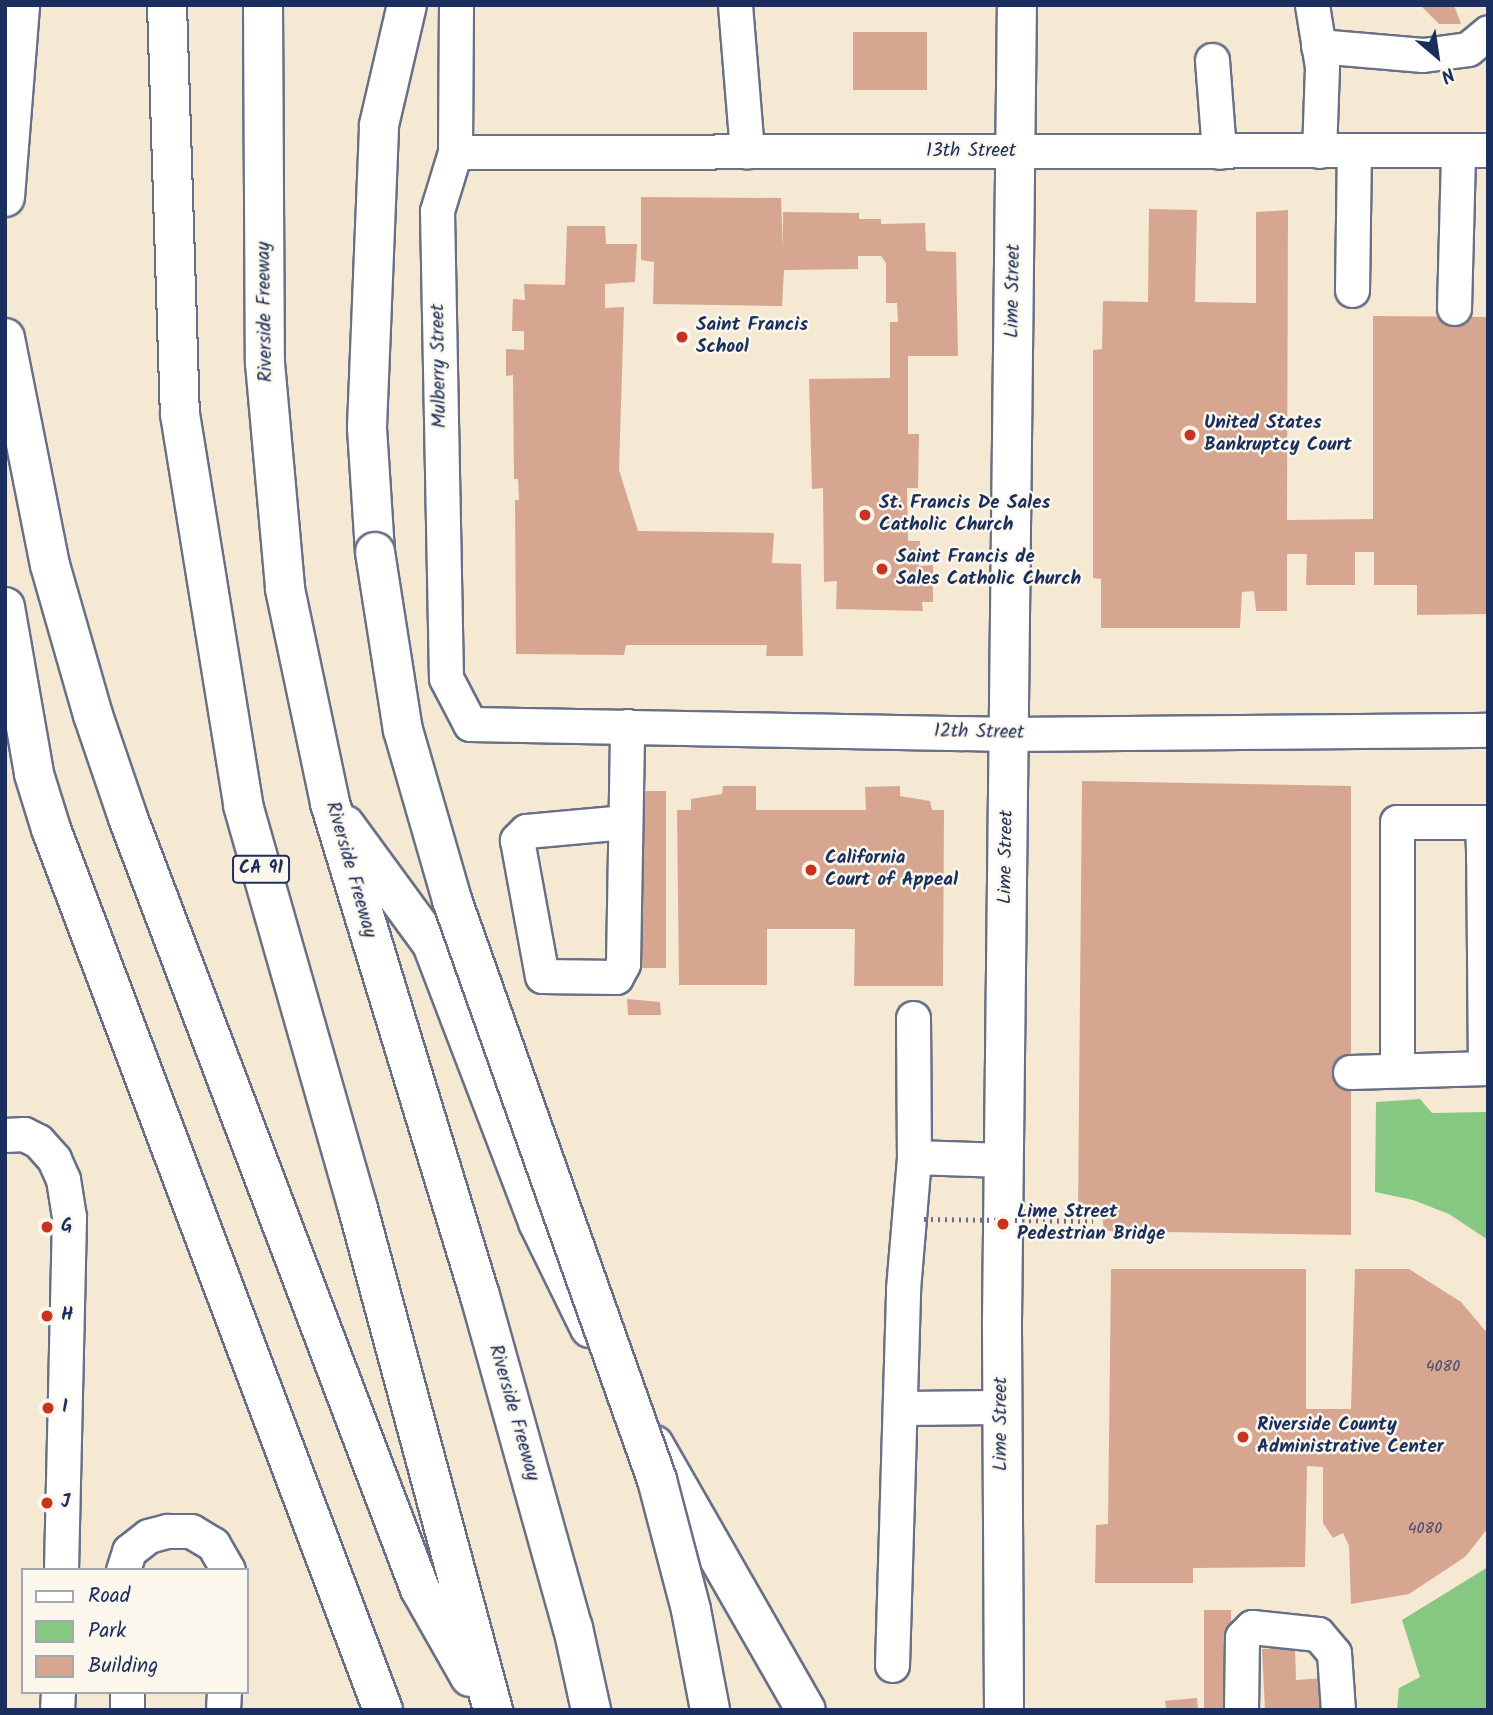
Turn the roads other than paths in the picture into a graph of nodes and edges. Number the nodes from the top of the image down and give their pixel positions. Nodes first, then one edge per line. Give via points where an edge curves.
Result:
1 (20, 5) edge
2 (167, 5) edge
3 (263, 5) edge
4 (407, 5) edge
5 (456, 5) edge
6 (735, 5) edge
7 (1017, 5) edge
8 (1312, 5) edge
9 (1488, 32) edge
10 (1318, 46) junction
11 (1212, 60) dead end
12 (1319, 150) junction
13 (1354, 150) junction
14 (1473, 150) edge
15 (455, 152) junction
16 (747, 152) junction
17 (1219, 152) junction
18 (1016, 153) junction
19 (5, 197) edge
20 (1352, 290) dead end
21 (1454, 308) dead end
22 (5, 338) edge
23 (5, 607) edge
24 (470, 724) joint
25 (627, 726) junction
26 (1488, 730) edge
27 (1008, 734) junction
28 (330, 803) junction
29 (625, 822) junction
30 (1485, 858) edge
31 (913, 1018) dead end
32 (1486, 1068) edge
33 (1397, 1070) junction
34 (1350, 1072) dead end
35 (5, 1135) edge
36 (914, 1157) junction
37 (1003, 1160) junction
38 (1002, 1407) junction
39 (900, 1408) junction
40 (61, 1568) edge
41 (124, 1568) edge
42 (227, 1568) edge
43 (892, 1665) dead end
44 (383, 1710) edge
45 (490, 1710) edge
46 (591, 1710) edge
47 (710, 1710) edge
48 (806, 1710) edge
49 (1004, 1710) edge
50 (1241, 1710) edge
51 (1338, 1710) edge

1 - 19 main road
2 - 45 main road, CA 91 via 180,414 243,806 357,1205
3 - 28 main road, Riverside Freeway via 265,363 274,474 285,589
4 - 47 main road, bridge via 378,138 367,427 375,552 402,730 444,874 657,1480 691,1610
5 - 15 street, Mulberry Street
6 - 16 street
7 - 18 main road, Lime Street
8 - 10 street
9 - 10 street via 1468,49 1423,55
10 - 12 street
11 - 17 street
12 - 13 street, 13th Street
12 - 17 street, 13th Street
13 - 14 street, 13th Street
13 - 20 street
14 - 21 street
15 - 16 street, 13th Street
15 - 24 street, Mulberry Street via 437,211 446,678
16 - 18 street, 13th Street
17 - 18 street, 13th Street
18 - 27 main road, Lime Street
22 - 45 main road via 50,565 93,715 420,1589
23 - 44 main road via 34,774 51,830
24 - 25 street, 12th Street
25 - 27 street, 12th Street
25 - 29 street
26 - 27 street, 12th Street
27 - 37 main road, Lime Street
28 - 46 main road, Riverside Freeway via 480,1296 573,1628
28 - 48 main road via 432,944 538,1222 582,1314
29 - 29 street via 623,964 616,977 542,976 517,840 526,831
30 - 32 street
30 - 33 street via 1482,821 1397,822
31 - 36 street
32 - 33 street
33 - 34 street
35 - 40 street via 24,1134 38,1141 54,1159 63,1179 69,1217
36 - 37 street
36 - 39 street
37 - 38 main road, Lime Street
38 - 39 street
38 - 49 main road, Lime Street
39 - 43 street
41 - 42 street via 129,1551 148,1536 167,1531 191,1531 213,1544
50 - 51 street via 1242,1637 1252,1627 1318,1633 1334,1653

